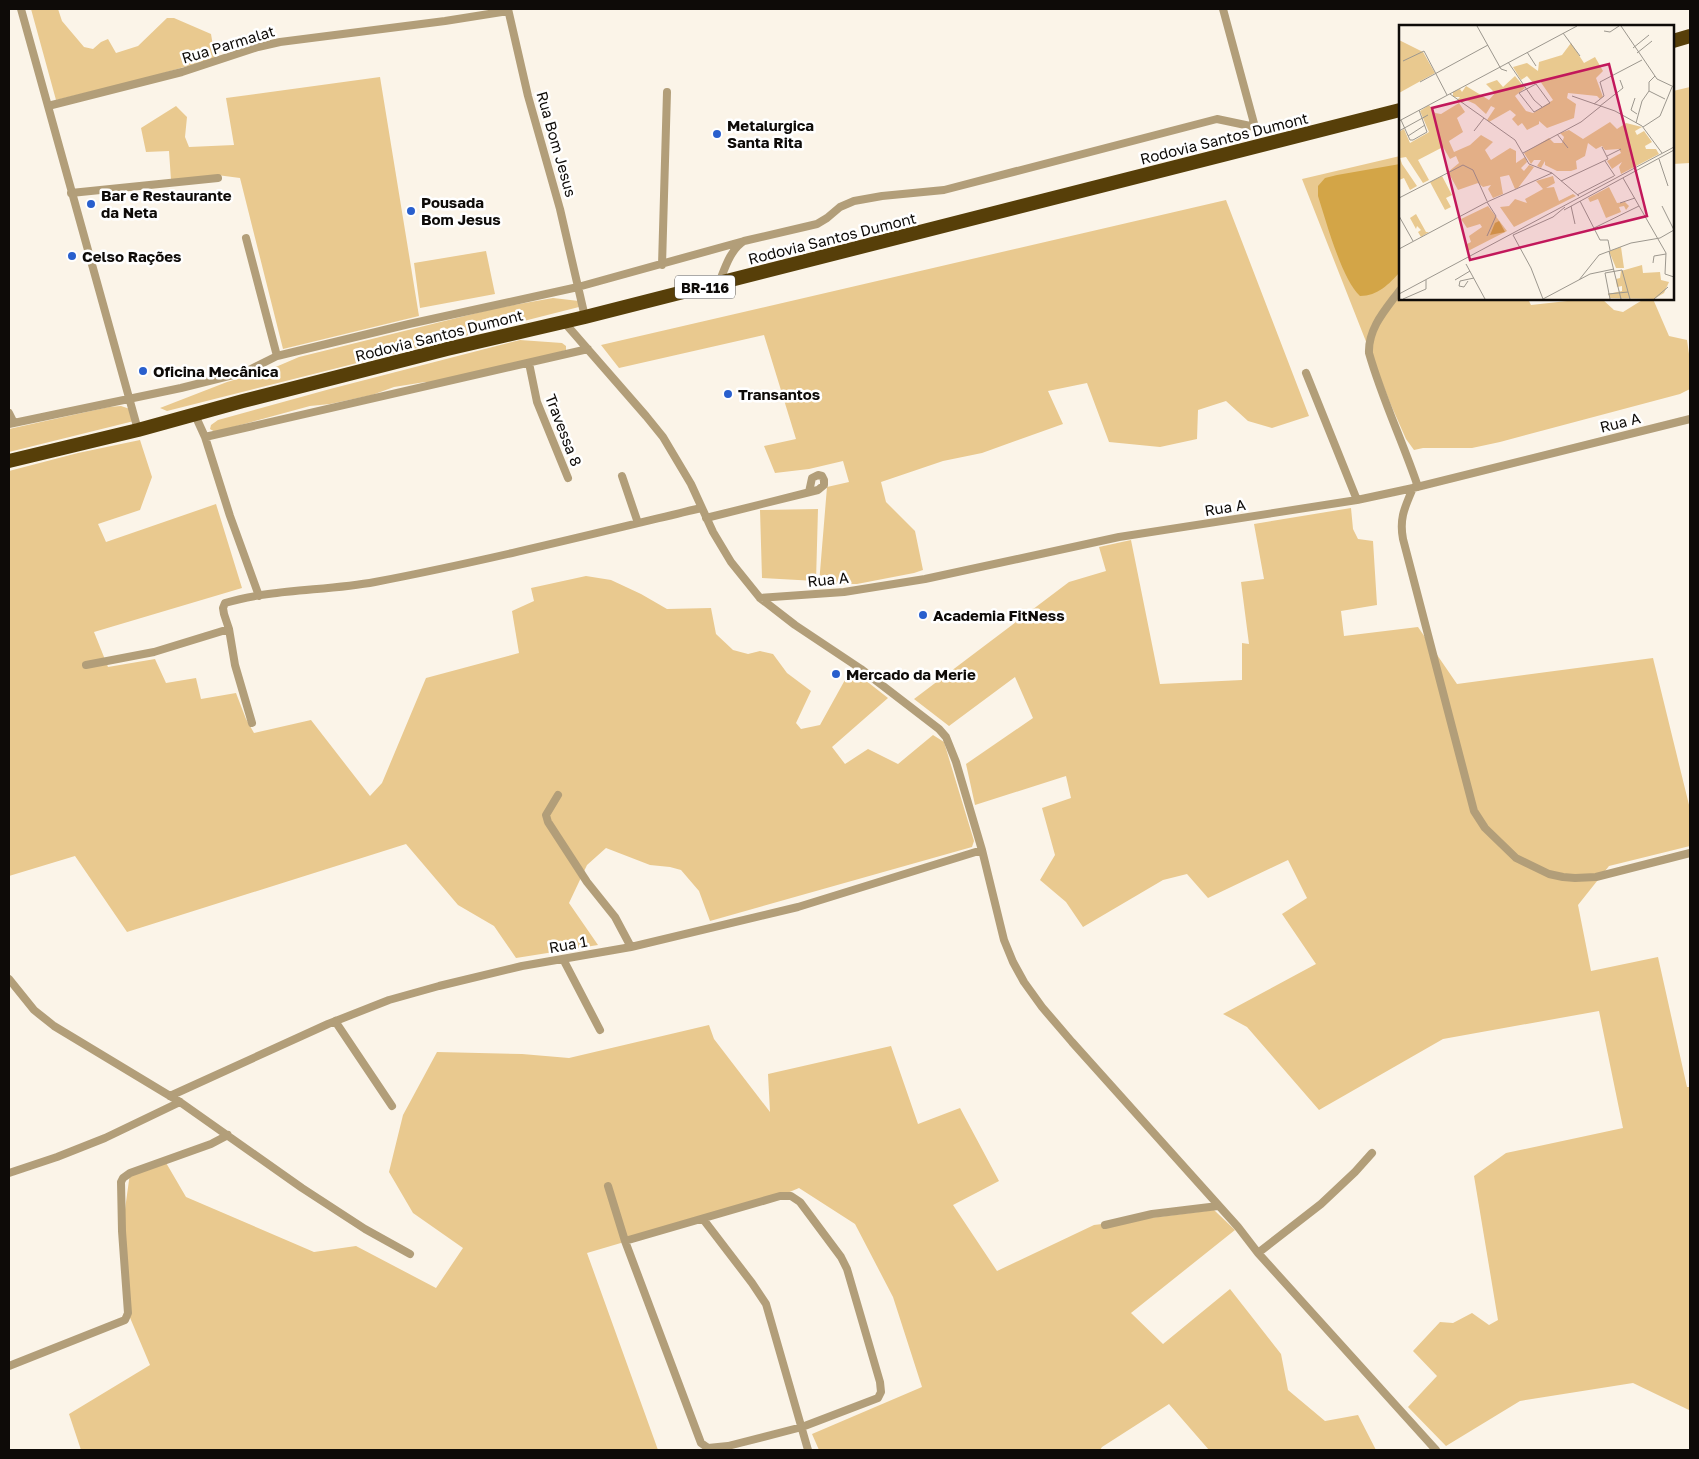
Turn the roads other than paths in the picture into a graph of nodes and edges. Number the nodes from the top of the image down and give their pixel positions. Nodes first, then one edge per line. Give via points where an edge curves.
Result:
1 (21, 9) edge
2 (1223, 9) edge
3 (508, 10) edge
4 (1690, 36) edge
5 (1674, 40) edge
6 (667, 92) dead end
7 (48, 106) junction
8 (1399, 110) edge
9 (218, 178) dead end
10 (71, 193) junction
11 (246, 238) dead end
12 (744, 241) junction
13 (662, 265) junction
14 (719, 283) junction
15 (578, 287) junction
16 (1399, 291) edge
17 (585, 317) junction
18 (564, 322) junction
19 (588, 349) junction
20 (278, 356) junction
21 (529, 363) junction
22 (1306, 373) dead end
23 (130, 399) junction
24 (9, 413) edge
25 (195, 415) junction
26 (1690, 419) edge
27 (11, 424) edge
28 (138, 430) junction
29 (205, 437) junction
30 (9, 461) edge
31 (622, 476) dead end
32 (568, 478) dead end
33 (1415, 487) junction
34 (809, 492) dead end
35 (1357, 500) junction
36 (701, 508) junction
37 (706, 518) junction
38 (638, 524) junction
39 (259, 596) junction
40 (760, 598) junction
41 (229, 629) junction
42 (86, 666) dead end
43 (252, 723) dead end
44 (558, 795) dead end
45 (982, 850) junction
46 (1690, 853) edge
47 (631, 947) junction
48 (563, 959) junction
49 (9, 978) edge
50 (335, 1021) junction
51 (600, 1030) dead end
52 (170, 1096) junction
53 (180, 1102) junction
54 (392, 1106) dead end
55 (228, 1135) junction
56 (1372, 1154) dead end
57 (9, 1173) edge
58 (608, 1186) dead end
59 (1218, 1206) junction
60 (702, 1220) junction
61 (1105, 1225) dead end
62 (624, 1241) junction
63 (1258, 1253) junction
64 (410, 1254) dead end
65 (9, 1366) edge
66 (802, 1427) junction
67 (808, 1450) edge
68 (1436, 1450) edge

1 - 7 street
2 - 12 street via 1254,127 1213,120 944,190 854,201 817,224
3 - 7 street, Rua Parmalat via 280,42 188,71
3 - 15 street, Rua Bom Jesus
4 - 5 highway
6 - 13 street
7 - 10 street
8 - 14 highway, Rodovia Santos Dumont / BR-116
9 - 10 street
10 - 23 street
11 - 20 street
12 - 13 street
12 - 14 street via 730,256
13 - 15 street
14 - 17 highway, Rodovia Santos Dumont / BR-116
15 - 17 street, Rua Bom Jesus
15 - 20 street
16 - 33 street via 1373,330 1369,353 1407,454
17 - 18 highway, Rodovia Santos Dumont / BR-116
18 - 19 street
18 - 25 highway, Rodovia Santos Dumont / BR-116
19 - 21 street
19 - 36 street via 663,437
20 - 23 street via 245,372
21 - 29 street
21 - 32 street, Travessa 8 via 537,402
22 - 35 street
23 - 27 street
23 - 28 street
24 - 27 street
25 - 28 highway, Rodovia Santos Dumont / BR-116
25 - 29 street
26 - 33 street, Rua A
28 - 30 highway, Rodovia Santos Dumont / BR-116
29 - 39 street
31 - 38 street
33 - 35 street, Rua A
33 - 46 street via 1402,516 1403,539 1474,811 1484,828 1516,858 1549,874 1569,878 1596,877
34 - 37 street
35 - 40 street, Rua A via 1119,537 925,579 844,592
36 - 37 street
36 - 38 street
37 - 40 street via 732,562
38 - 39 street via 374,582
39 - 41 street via 225,602 223,608
40 - 45 street via 939,729 954,754
41 - 42 street via 154,652
41 - 43 street via 235,665
44 - 47 street via 546,815 548,822 615,918
45 - 47 street, Rua 1 via 798,907
45 - 59 street via 1004,940 1024,982 1072,1042
47 - 48 street, Rua 1
48 - 50 street, Rua 1 via 439,986 389,1000
48 - 51 street
49 - 52 street via 34,1010 54,1026
50 - 52 street, Rua 1
50 - 54 street
52 - 53 street
53 - 55 street
53 - 57 street via 105,1138
55 - 64 street via 310,1193
55 - 65 street via 123,1178 122,1231 128,1313 124,1320
56 - 63 street via 1321,1204
58 - 62 street
59 - 61 street via 1152,1214
59 - 63 street
60 - 62 street
60 - 66 street via 766,1304
60 - 66 street via 768,1199 791,1196 800,1202 847,1269 881,1392 878,1398
62 - 66 street via 704,1447 717,1448
63 - 68 street
66 - 67 street

